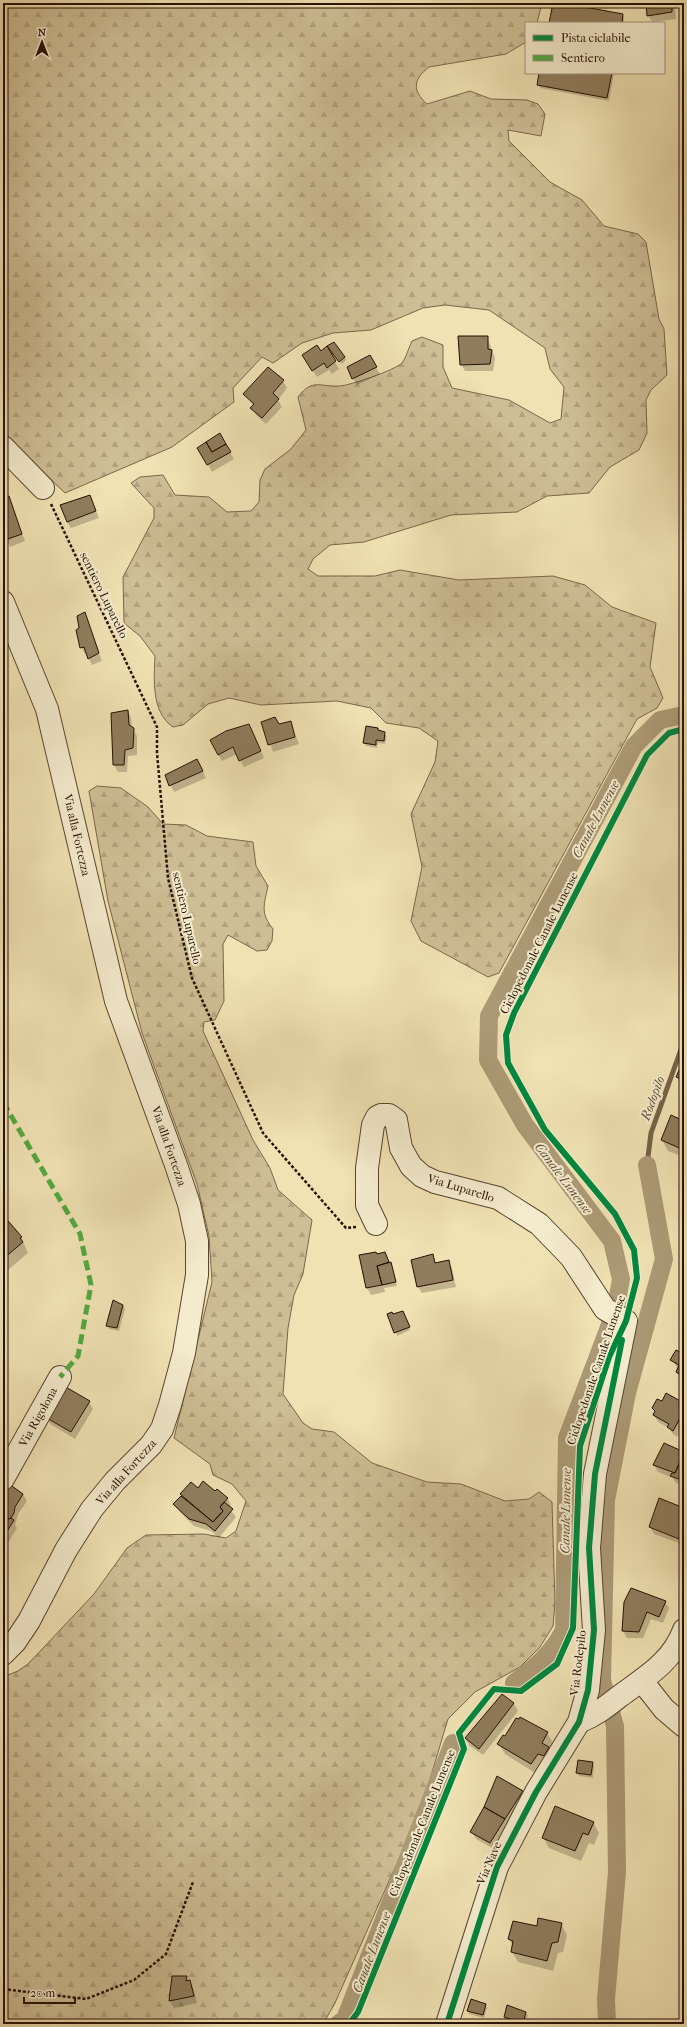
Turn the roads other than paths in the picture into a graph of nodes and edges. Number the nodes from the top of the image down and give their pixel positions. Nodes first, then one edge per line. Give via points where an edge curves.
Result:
1 (3, 447) edge
2 (44, 488) road end
3 (3, 602) edge
4 (376, 1224) road end
5 (589, 1285) joint
6 (60, 1377) dead end
7 (3, 1479) edge
8 (684, 1630) edge
9 (3, 1654) edge
10 (642, 1681) junction
11 (588, 1718) junction
12 (684, 1726) edge
13 (446, 2024) edge

1 - 2 street
3 - 9 street, Via alla Fortezza via 47,709 116,1001 189,1204 197,1241 197,1275 184,1353 162,1429 151,1446 116,1481 92,1510 66,1550 29,1621
4 - 5 street, Via Luparello via 367,1205 367,1168 374,1121 385,1114 393,1116 396,1120 401,1148 410,1166 435,1182 498,1198 539,1224 572,1257
5 - 11 street, Via Rodepilo via 612,1312 626,1321 595,1474 589,1548 594,1630
6 - 7 street, Via Rigolona
8 - 10 street, Via Nave via 678,1645 659,1667
10 - 11 street, Via Nave
10 - 12 street via 664,1709
11 - 13 street, Via Nave via 536,1792 497,1867

